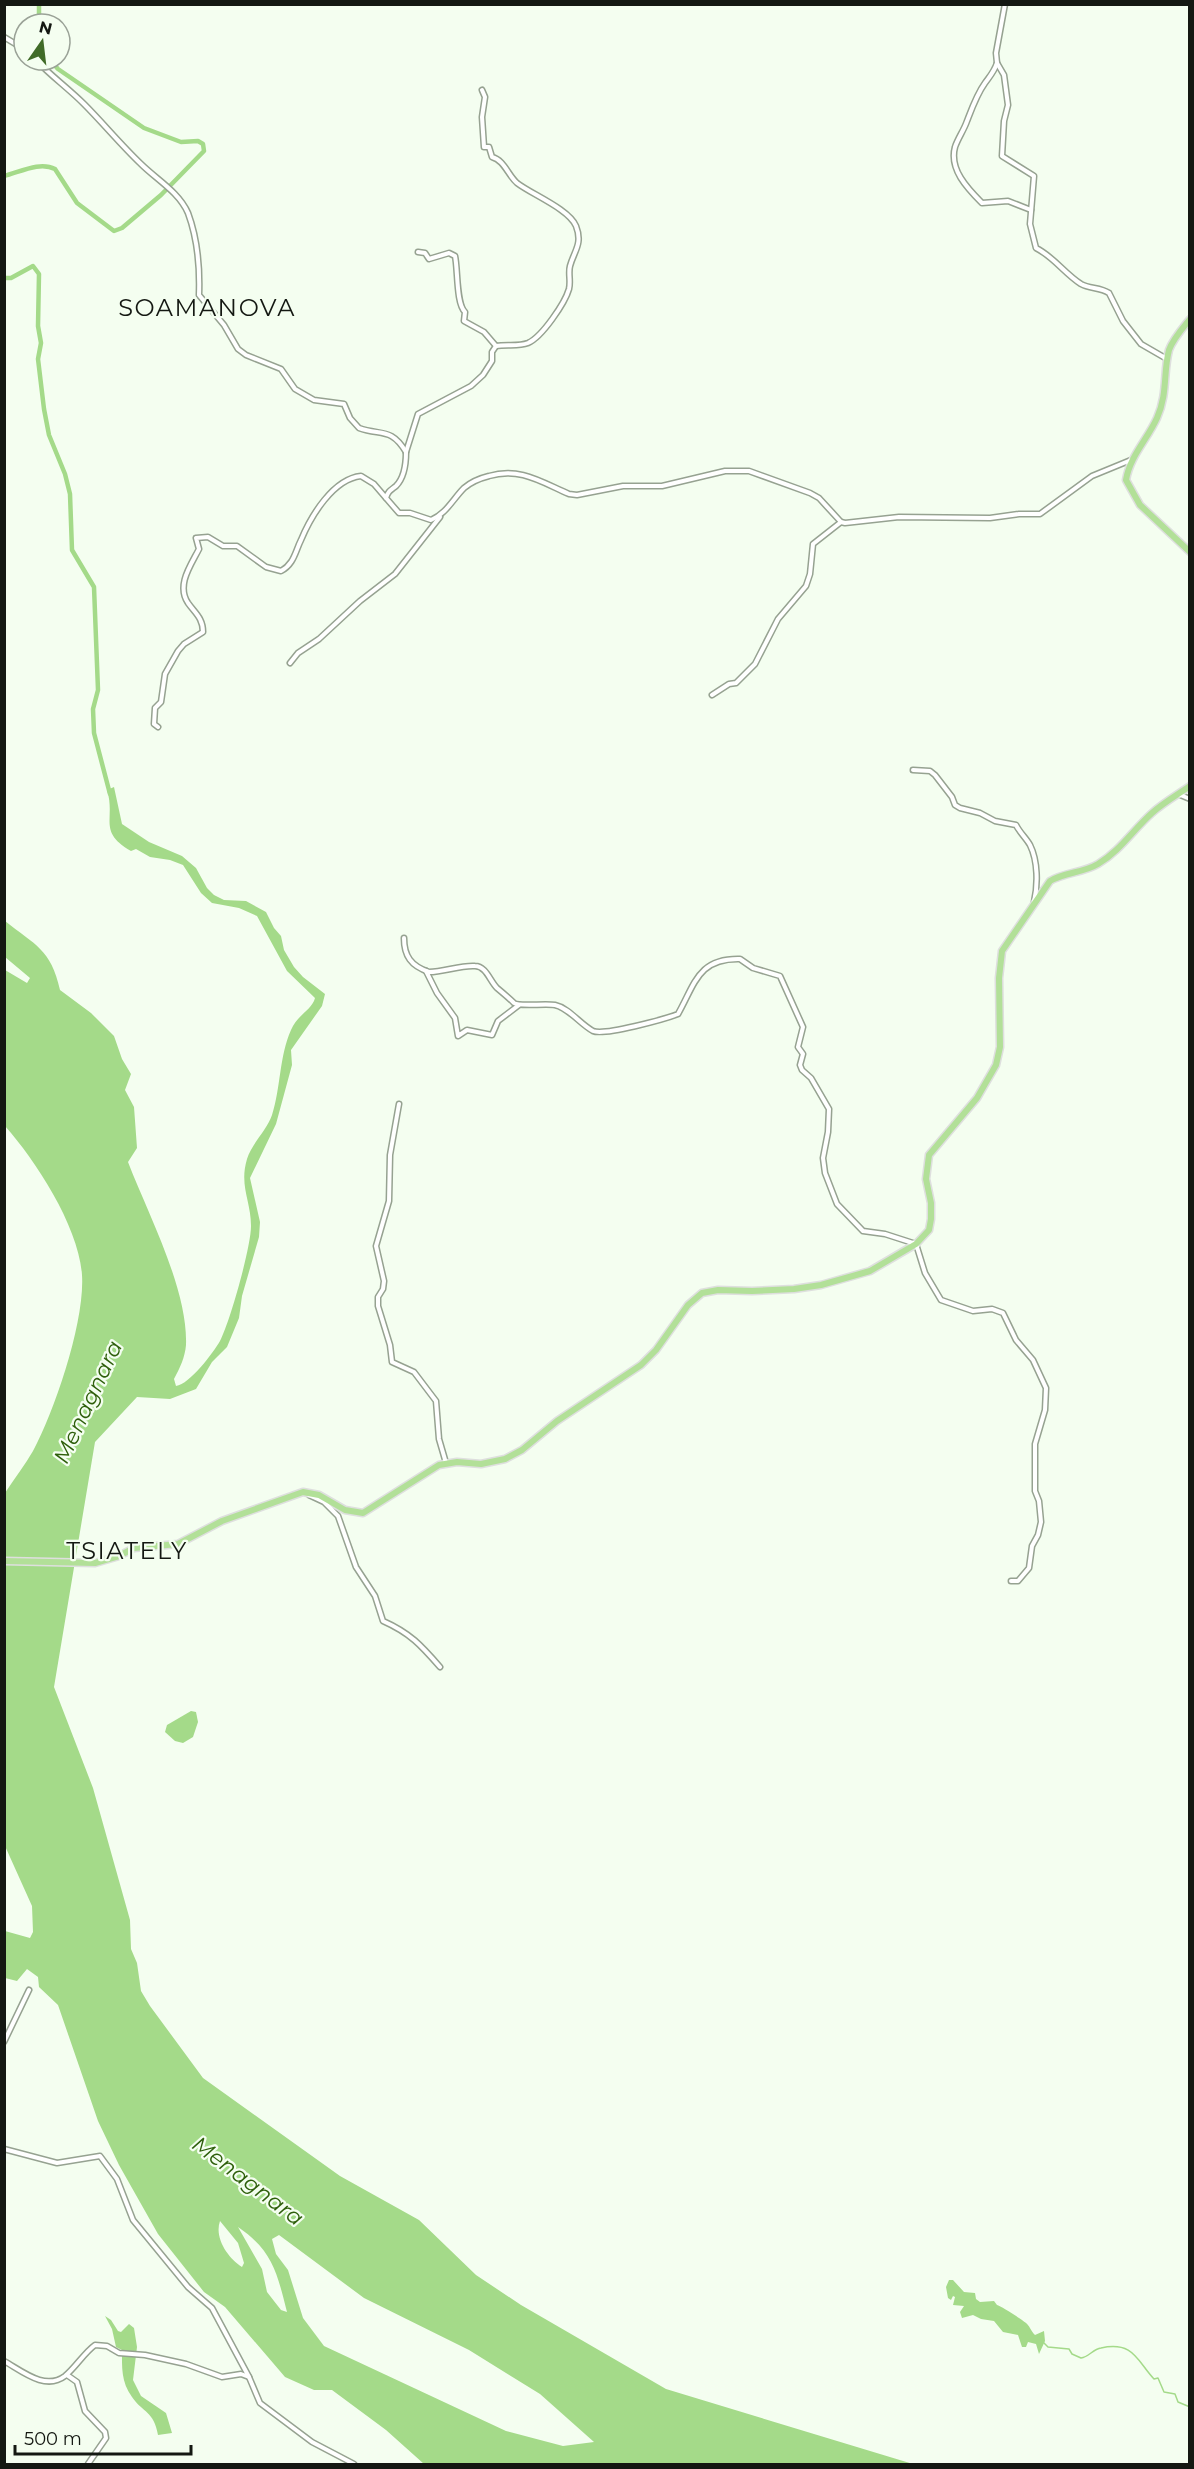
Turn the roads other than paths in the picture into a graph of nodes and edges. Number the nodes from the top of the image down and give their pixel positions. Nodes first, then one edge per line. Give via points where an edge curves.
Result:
1 (1005, 4) edge
2 (997, 63) junction
3 (47, 72) edge
4 (482, 90) dead end
5 (1031, 210) junction
6 (418, 252) dead end
7 (1190, 319) edge
8 (496, 346) junction
9 (1168, 359) junction
10 (406, 452) junction
11 (1132, 460) junction
12 (386, 498) junction
13 (440, 516) junction
14 (841, 522) junction
15 (1190, 552) edge
16 (290, 663) dead end
17 (712, 695) dead end
18 (158, 727) dead end
19 (913, 770) dead end
20 (1190, 786) edge
21 (1178, 795) junction
22 (1190, 799) edge
23 (1034, 903) junction
24 (404, 938) dead end
25 (426, 971) junction
26 (519, 1005) junction
27 (399, 1104) dead end
28 (916, 1244) junction
29 (447, 1463) junction
30 (303, 1492) junction
31 (4, 1561) edge
32 (1011, 1581) dead end
33 (440, 1667) dead end
34 (29, 1990) dead end
35 (4, 2042) edge
36 (4, 2149) edge
37 (4, 2361) edge
38 (67, 2375) junction
39 (249, 2377) junction
40 (88, 2464) edge
41 (354, 2464) edge

1 - 2 street
2 - 5 street via 1004,75 1008,105 1002,156 1034,176
2 - 5 street via 969,113 955,148 954,165 982,203 1008,201
3 - 10 street via 164,183 187,212 201,274 199,295 238,349 281,369 295,389 314,400 344,404 356,426 384,432
4 - 8 street via 484,147 489,147 492,157 499,159 517,182 550,202 575,224 578,241 569,268 569,289 552,319 528,343
5 - 9 street via 1036,248 1050,255 1084,286 1109,292 1123,321 1141,344
6 - 8 street via 429,259 449,253 456,257 464,321 484,332
7 - 9 main road via 1175,338
8 - 10 street via 492,362 471,386 418,414
9 - 11 main road via 1161,407
10 - 12 street via 405,469
11 - 14 street via 1092,476 1040,514
11 - 15 main road via 1125,480 1132,496
12 - 13 street via 399,513 431,520
12 - 18 street via 361,476 340,483 311,520 291,563 281,571 266,567 237,546 223,546 208,537 196,538 199,549 183,582 187,602 198,614 203,632 184,644 165,674 161,702 155,708 154,723
13 - 14 street via 466,487 481,478 509,471 577,495 623,486 662,486 725,471 749,471 810,493
13 - 16 street via 395,574
14 - 17 street via 813,544 806,586 778,619 755,664 736,683
19 - 23 street via 935,775 960,808 1016,825 1033,853
20 - 21 main road
21 - 22 street
21 - 23 main road via 1150,814 1114,853 1096,865 1050,881
23 - 28 main road via 1000,957 1000,1047 996,1065 977,1098 929,1155 926,1179 931,1219 929,1230
24 - 25 street via 403,948 410,960
25 - 26 street via 482,967 496,987
25 - 26 street via 455,1018 458,1036 467,1030 492,1035 498,1021
26 - 28 street via 558,1005 583,1025 602,1032 678,1014 697,976 715,962 740,959 753,968 780,976 803,1027 798,1047 803,1054 800,1065 829,1109 823,1158 837,1204 863,1232
27 - 29 street via 390,1155 389,1201 376,1246 384,1281 378,1306 392,1362 414,1372 436,1401 439,1439
28 - 29 main road via 870,1271 844,1280 794,1289 702,1293 641,1365 557,1421 522,1450 505,1459 481,1464
28 - 32 street via 925,1274 941,1300 973,1311 992,1309 1003,1313 1046,1388 1045,1410 1035,1444 1035,1491 1041,1522 1026,1574
29 - 30 main road via 363,1513 345,1510 319,1495
30 - 31 main road via 222,1521 178,1544 134,1548 106,1561
30 - 33 street via 324,1502 338,1516 356,1567 375,1596 383,1621 417,1640
34 - 35 street
36 - 39 street via 57,2163 100,2156 117,2179 125,2204 144,2235 188,2287 212,2308
37 - 38 street via 46,2381
38 - 39 street via 95,2345 186,2364 222,2377
38 - 40 street via 77,2382 86,2411 105,2432 106,2438
39 - 41 street via 260,2403 312,2442

